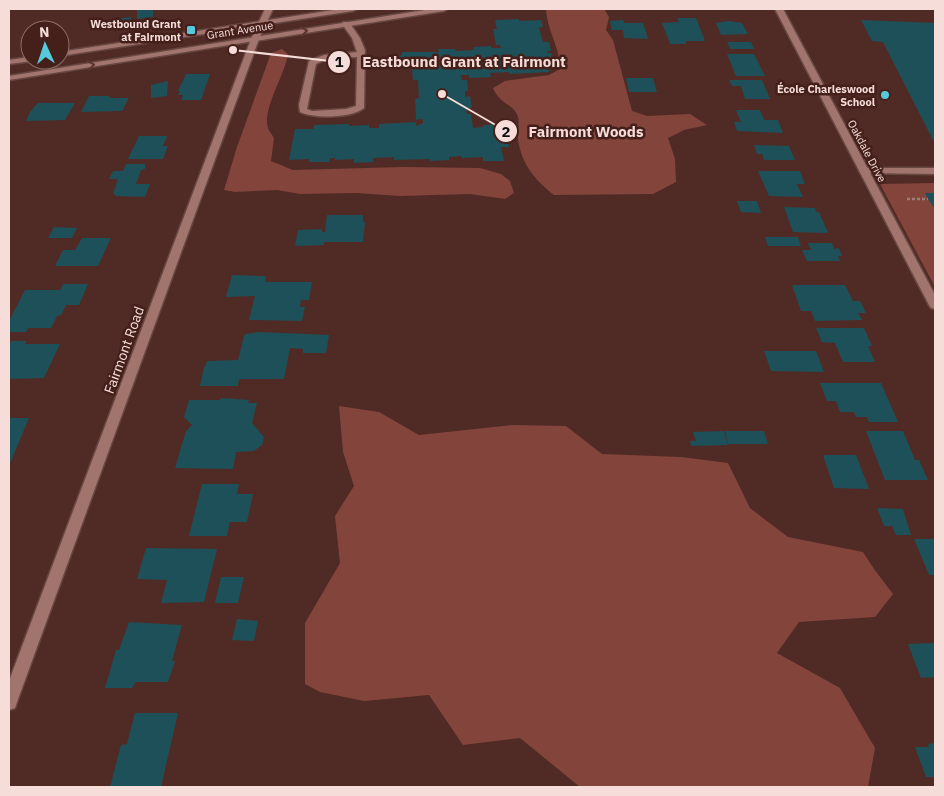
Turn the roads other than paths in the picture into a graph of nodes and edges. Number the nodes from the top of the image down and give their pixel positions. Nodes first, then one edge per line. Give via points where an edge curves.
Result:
1 (269, 9) edge
2 (354, 9) edge
3 (444, 9) edge
4 (779, 9) edge
5 (262, 23) junction
6 (346, 24) junction
7 (255, 39) junction
8 (70, 52) edge
9 (361, 54) junction
10 (9, 78) edge
11 (935, 170) edge
12 (864, 171) junction
13 (935, 305) edge
14 (9, 702) edge

1 - 5 street, Fairmont Road
2 - 5 street, Grant Avenue
3 - 6 street, Grant Avenue
4 - 12 street, Oakdale Drive
5 - 7 street, Fairmont Road
5 - 8 street, Grant Avenue
7 -> 6 street, Grant Avenue
6 - 9 street via 353,32
10 -> 7 street, Grant Avenue
7 - 14 street, Fairmont Road
9 - 9 street via 360,108 347,112 305,112 303,105 312,63 324,57
11 - 12 street
12 - 13 street, Oakdale Drive

